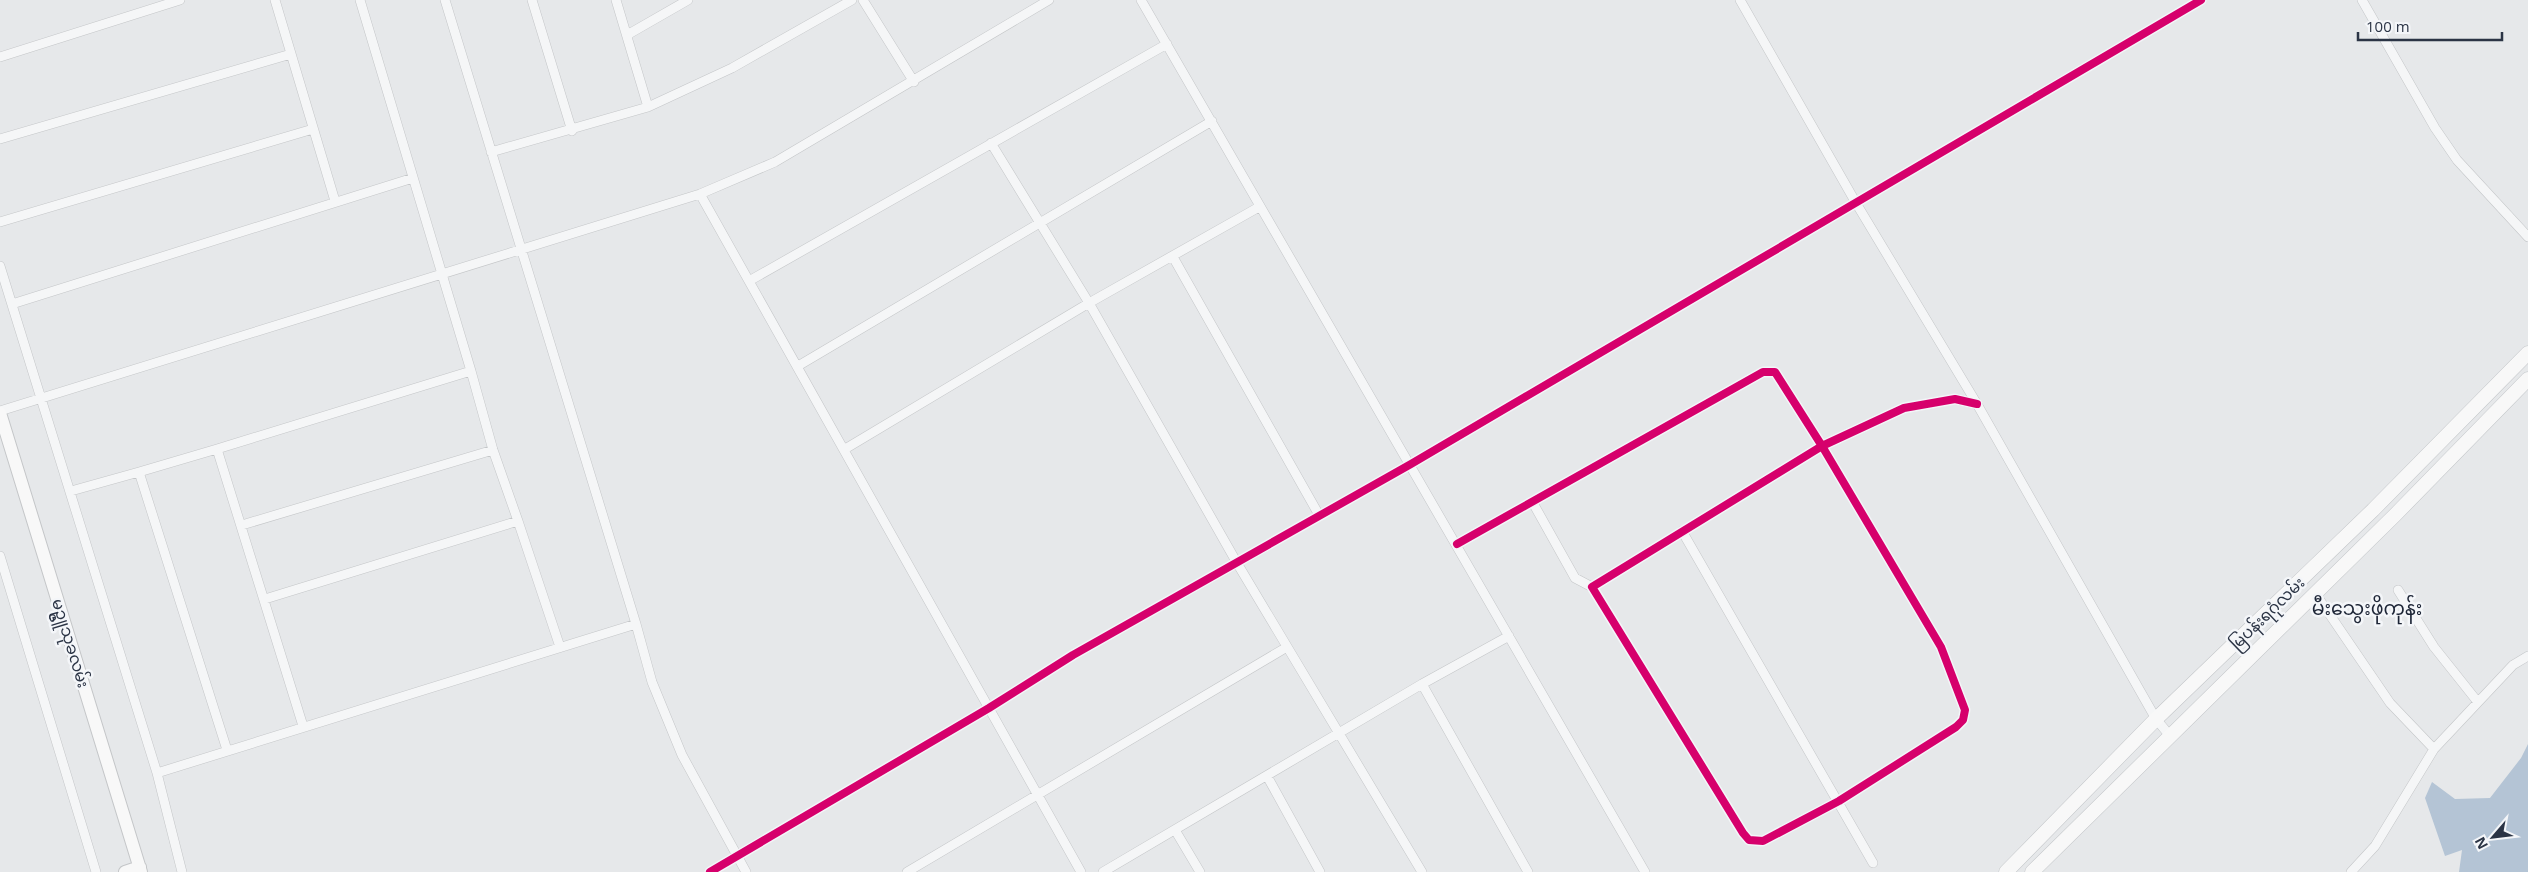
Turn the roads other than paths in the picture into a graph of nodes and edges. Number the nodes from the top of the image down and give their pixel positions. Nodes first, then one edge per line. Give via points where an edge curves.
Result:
1 (180, 0) edge
2 (275, 0) edge
3 (360, 0) edge
4 (445, 0) edge
5 (532, 0) edge
6 (616, 0) edge
7 (688, 0) edge
8 (852, 0) edge
9 (863, 0) edge
10 (1049, 0) edge
11 (1141, 0) edge
12 (1740, 0) edge
13 (2202, 0) edge
14 (2362, 0) edge
15 (627, 35) junction
16 (1167, 44) junction
17 (291, 54) junction
18 (0, 57) edge
19 (914, 82) junction
20 (648, 107) junction
21 (1212, 122) junction
22 (314, 129) junction
23 (572, 131) junction
24 (0, 140) edge
25 (991, 143) junction
26 (491, 152) junction
27 (413, 178) junction
28 (700, 194) junction
29 (335, 201) junction
30 (1856, 203) junction
31 (1259, 207) junction
32 (1040, 221) junction
33 (0, 222) edge
34 (2528, 237) edge
35 (521, 251) junction
36 (1173, 257) junction
37 (0, 266) edge
38 (444, 275) junction
39 (749, 281) junction
40 (12, 304) junction
41 (1089, 304) junction
42 (2528, 354) edge
43 (798, 366) junction
44 (471, 370) junction
45 (2528, 379) edge
46 (40, 398) junction
47 (1977, 404) junction
48 (0, 412) edge
49 (1822, 446) junction
50 (217, 449) junction
51 (845, 449) junction
52 (493, 450) junction
53 (1411, 464) junction
54 (139, 472) junction
55 (71, 491) junction
56 (1533, 503) junction
57 (1320, 515) junction
58 (518, 521) junction
59 (242, 525) junction
60 (1682, 531) junction
61 (1457, 544) junction
62 (0, 556) edge
63 (1236, 563) junction
64 (1592, 587) junction
65 (2398, 590) dead end
66 (2315, 593) junction
67 (264, 600) junction
68 (636, 624) junction
69 (1509, 636) junction
70 (560, 647) junction
71 (1287, 647) junction
72 (2528, 656) edge
73 (1422, 684) junction
74 (2477, 701) junction
75 (989, 708) junction
76 (2156, 719) junction
77 (303, 726) junction
78 (1340, 733) junction
79 (2171, 736) junction
80 (2434, 749) junction
81 (227, 750) junction
82 (157, 773) junction
83 (1267, 776) junction
84 (1038, 794) junction
85 (1839, 801) junction
86 (1175, 830) junction
87 (736, 857) junction
88 (1873, 863) dead end
89 (141, 870) edge
90 (96, 872) edge
91 (125, 872) edge
92 (182, 872) edge
93 (710, 872) edge
94 (746, 872) edge
95 (907, 872) edge
96 (1082, 872) edge
97 (1103, 872) edge
98 (1200, 872) edge
99 (1320, 872) edge
100 (1422, 872) edge
101 (1528, 872) edge
102 (1645, 872) edge
103 (2006, 872) edge
104 (2032, 872) edge
105 (2351, 872) edge

1 - 18 street
2 - 17 street
3 - 27 street
4 - 26 street
5 - 23 street
6 - 15 street
7 - 15 street
8 - 20 street via 732,68
9 - 19 street
10 - 19 street
11 - 16 street
12 - 30 street
13 - 30 street
14 - 34 street via 2435,128 2457,160
15 - 20 street
16 - 21 street
16 - 25 street
17 - 22 street
17 - 24 street
19 - 28 street via 775,162
20 - 23 street
21 - 31 street
21 - 32 street
22 - 29 street
22 - 33 street
23 - 26 street
25 - 32 street
25 - 39 street
26 - 35 street
27 - 29 street
27 - 38 street
28 - 35 street
28 - 39 street
29 - 40 street
30 - 47 street
30 - 53 street
31 - 36 street
31 - 53 street
32 - 41 street
32 - 43 street
35 - 38 street
35 - 68 street
36 - 41 street
36 - 57 street
37 - 40 street
38 - 44 street
38 - 46 street
39 - 43 street
40 - 46 street
41 - 51 street
41 - 63 street
42 - 76 main road, မြပန်းရဂုံလမ်း via 2373,510
43 - 51 street
44 - 50 street
44 - 52 street
45 - 66 main road, မြပန်းရဂုံလမ်း
46 - 48 street
46 - 55 street
47 - 49 street via 1955,399 1904,408
47 - 76 street
48 - 89 street, မဥ္ဇူသုခလမ်း
49 - 56 street via 1780,377 1775,372 1763,372
49 - 60 street
49 - 85 street via 1941,647 1966,710 1963,720 1956,726
50 - 54 street
50 - 59 street
51 - 75 street
52 - 58 street
52 - 59 street
53 - 57 street
53 - 61 street
54 - 55 street
54 - 81 street
55 - 82 street
56 - 61 street
56 - 64 street via 1575,578
57 - 63 street
58 - 67 street
58 - 70 street
59 - 67 street
60 - 64 street
60 - 85 street
61 - 69 street
62 - 90 street
63 - 71 street
63 - 75 street
64 - 85 street via 1749,840 1762,841
65 - 74 street via 2434,647
66 - 79 main road, မြပန်းရဂုံလမ်း
66 - 80 street via 2390,703
67 - 77 street
68 - 70 street
68 - 87 street via 652,682 682,755
69 - 73 street
69 - 102 street
70 - 77 street
71 - 78 street
71 - 84 street
72 - 74 street via 2513,665
73 - 78 street
73 - 101 street
74 - 80 street
75 - 84 street
75 - 87 street
76 - 79 street
76 - 103 main road, မြပန်းရဂုံလမ်း
77 - 81 street
78 - 83 street
78 - 100 street
79 - 104 main road, မြပန်းရဂုံလမ်း
80 - 105 street via 2375,846
81 - 82 street
82 - 92 street
83 - 86 street
83 - 99 street
84 - 95 street
84 - 96 street
85 - 88 street
86 - 97 street
86 - 98 street
87 - 93 street
87 - 94 street
89 - 91 street

